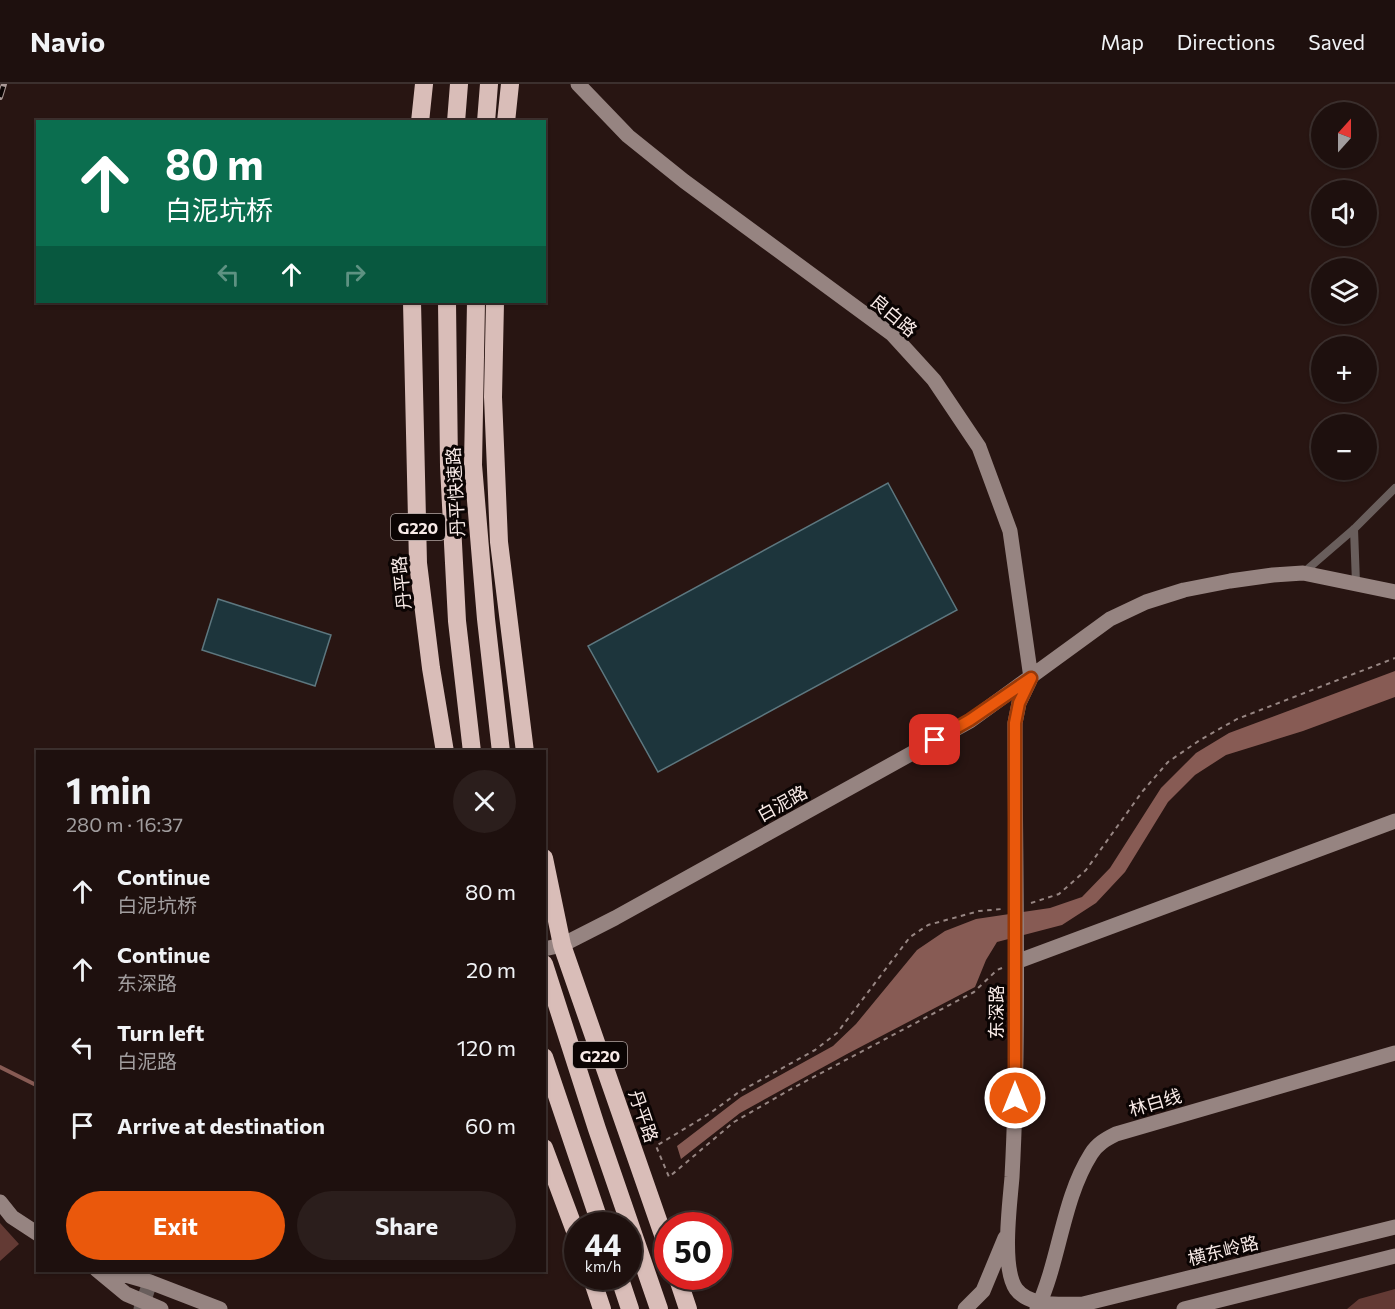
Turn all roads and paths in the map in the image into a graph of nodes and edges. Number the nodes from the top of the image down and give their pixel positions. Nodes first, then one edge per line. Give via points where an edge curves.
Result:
1 (424, 84) edge
2 (459, 84) edge
3 (489, 84) edge
4 (510, 84) edge
5 (578, 84) edge
6 (420, 120) edge
7 (456, 120) edge
8 (486, 120) edge
9 (506, 120) edge
10 (412, 303) edge
11 (422, 303) edge
12 (447, 303) edge
13 (476, 303) edge
14 (493, 303) edge
15 (412, 338) junction
16 (1395, 488) edge
17 (1354, 529) junction
18 (1303, 573) junction
19 (1356, 583) junction
20 (1395, 592) edge
21 (1395, 658) edge
22 (1031, 678) junction
23 (444, 750) edge
24 (472, 750) edge
25 (501, 750) edge
26 (525, 750) edge
27 (1395, 821) edge
28 (546, 876) edge
29 (1015, 908) junction
30 (554, 947) edge
31 (1016, 962) junction
32 (546, 970) edge
33 (1395, 1053) edge
34 (546, 1063) edge
35 (546, 1153) edge
36 (0, 1202) edge
37 (568, 1212) edge
38 (596, 1212) edge
39 (654, 1212) edge
40 (1009, 1226) junction
41 (1395, 1227) edge
42 (36, 1233) edge
43 (1395, 1256) edge
44 (99, 1272) edge
45 (115, 1272) edge
46 (150, 1282) junction
47 (596, 1290) edge
48 (624, 1290) edge
49 (682, 1290) edge
50 (1084, 1304) junction
51 (142, 1305) edge
52 (1039, 1305) edge
53 (161, 1309) edge
54 (220, 1309) edge
55 (602, 1309) edge
56 (630, 1309) edge
57 (659, 1309) edge
58 (688, 1309) edge
59 (965, 1309) edge
60 (1059, 1309) edge
61 (1184, 1309) edge

1 - 6 highway
2 - 7 highway
3 - 8 highway
4 - 9 highway
5 - 22 street, 良白路 via 628,136 684,181 892,334 934,381 979,447 1010,531
10 - 15 highway, 丹平路 / G220
11 - 15 highway
12 - 24 highway, 丹平快速路 via 449,466 457,621
13 - 25 highway, 丹平快速路 via 472,465
14 - 26 highway via 498,542
15 - 23 highway, 丹平路 / G220 via 418,562
16 - 17 lane
17 - 18 lane
17 - 19 lane
18 - 19 street, 白泥路
18 - 22 street, 白泥路 via 1230,581 1146,602 1110,619
19 - 20 street, 白泥路
21 - 29 path via 1237,719 1200,740 1168,762 1086,870 1059,894
22 - 29 street via 1015,723
22 - 30 street, 白泥路 via 970,720
27 - 31 street
28 - 30 highway, 丹平路 / G220
29 - 31 street, 东深路
29 - 31 path via 952,917 928,925 910,937 837,1033 656,1146 669,1177 734,1122 974,992 997,970
30 - 39 highway, 丹平路 / G220
31 - 40 street, 东深路 via 1015,1120
32 - 57 highway
33 - 52 street, 林白线 via 1102,1141 1091,1153 1075,1188
34 - 38 highway
35 - 37 highway
36 - 42 street via 12,1217
40 - 52 street, 东深路 via 1010,1277 1017,1290
40 - 59 street, 东深路 via 983,1291
41 - 50 street, 横东岭路
43 - 61 street
44 - 51 street
45 - 46 street
46 - 51 street
46 - 54 street
47 - 55 highway
48 - 56 highway
49 - 58 highway
50 - 52 street, 东深路
50 - 60 street, 横东岭路
51 - 53 street

